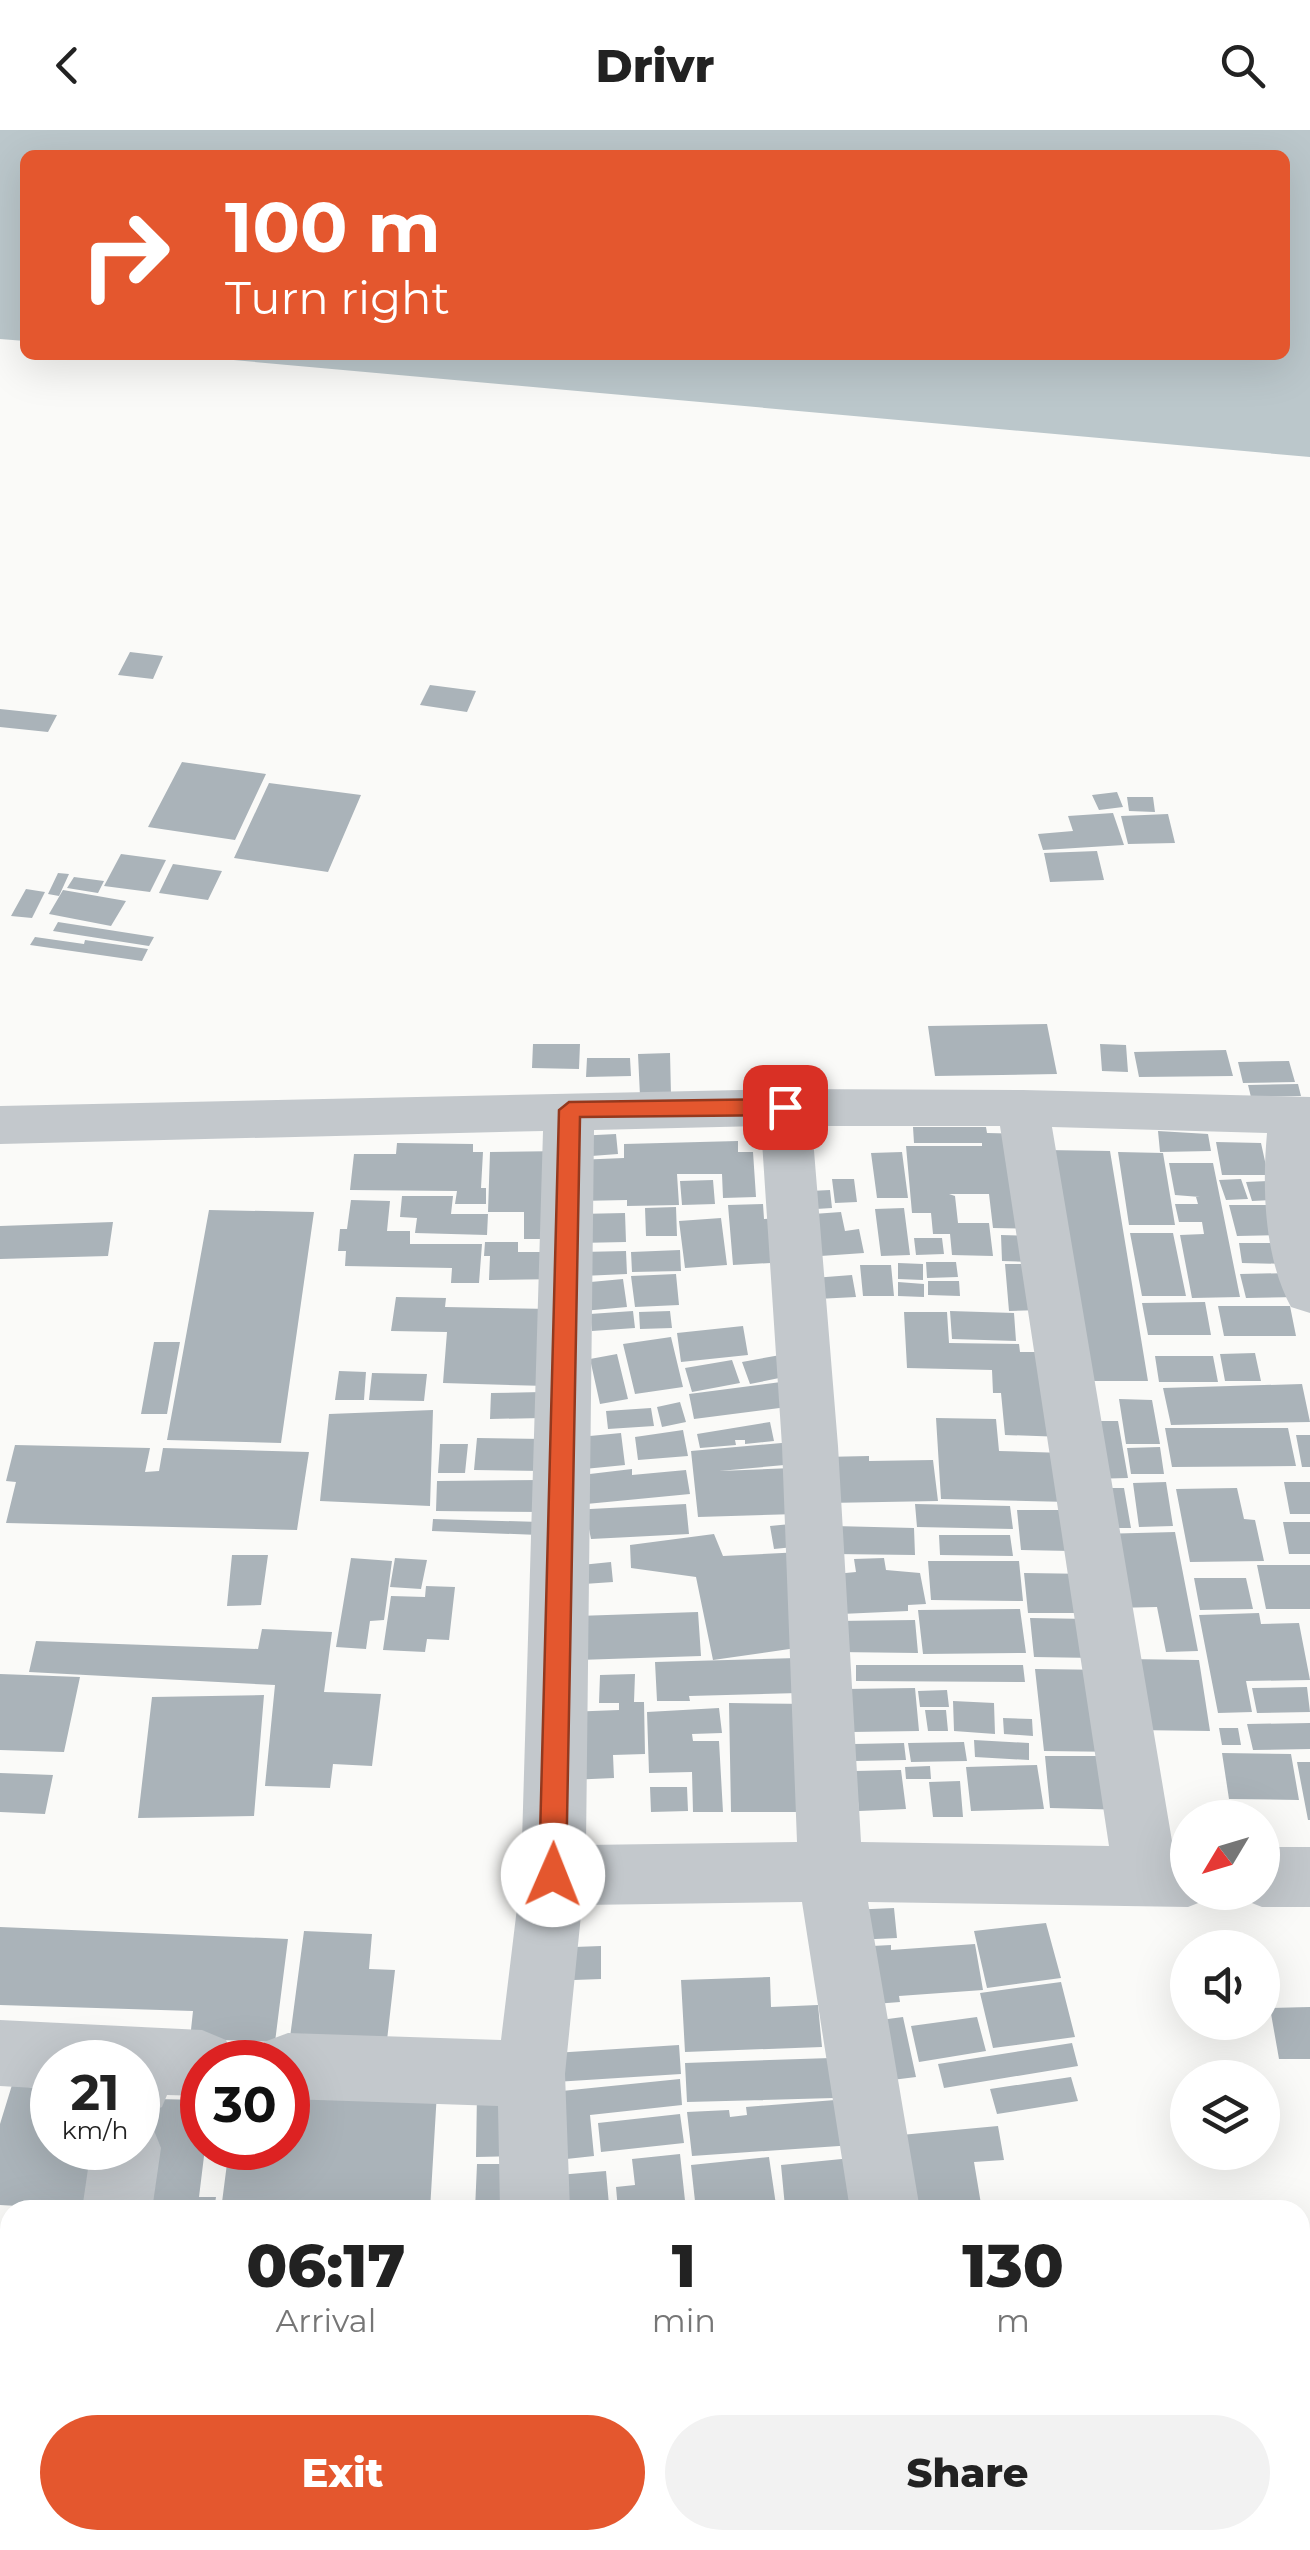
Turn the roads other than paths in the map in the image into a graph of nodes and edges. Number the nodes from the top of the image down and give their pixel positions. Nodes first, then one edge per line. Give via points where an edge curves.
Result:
1 (785, 1107) junction
2 (1023, 1108) junction
3 (569, 1110) junction
4 (1302, 1116) edge
5 (0, 1125) edge
6 (1310, 1292) edge
7 (830, 1872) junction
8 (553, 1875) junction
9 (1167, 1876) edge
10 (1280, 1877) edge
11 (1310, 1877) edge
12 (0, 2053) edge
13 (30, 2056) edge
14 (310, 2067) edge
15 (531, 2074) junction
16 (123, 2170) edge
17 (118, 2200) edge
18 (535, 2200) edge
19 (882, 2200) edge

1 - 2 street
1 - 3 street
1 - 7 street via 810,1446
2 - 4 street
2 - 9 street
3 - 5 street
3 - 8 street
4 - 6 street via 1287,1169
7 - 8 street
7 - 9 street
7 - 19 street
8 - 15 street
10 - 11 street
12 - 13 street
14 - 15 street
15 - 18 street
16 - 17 street

